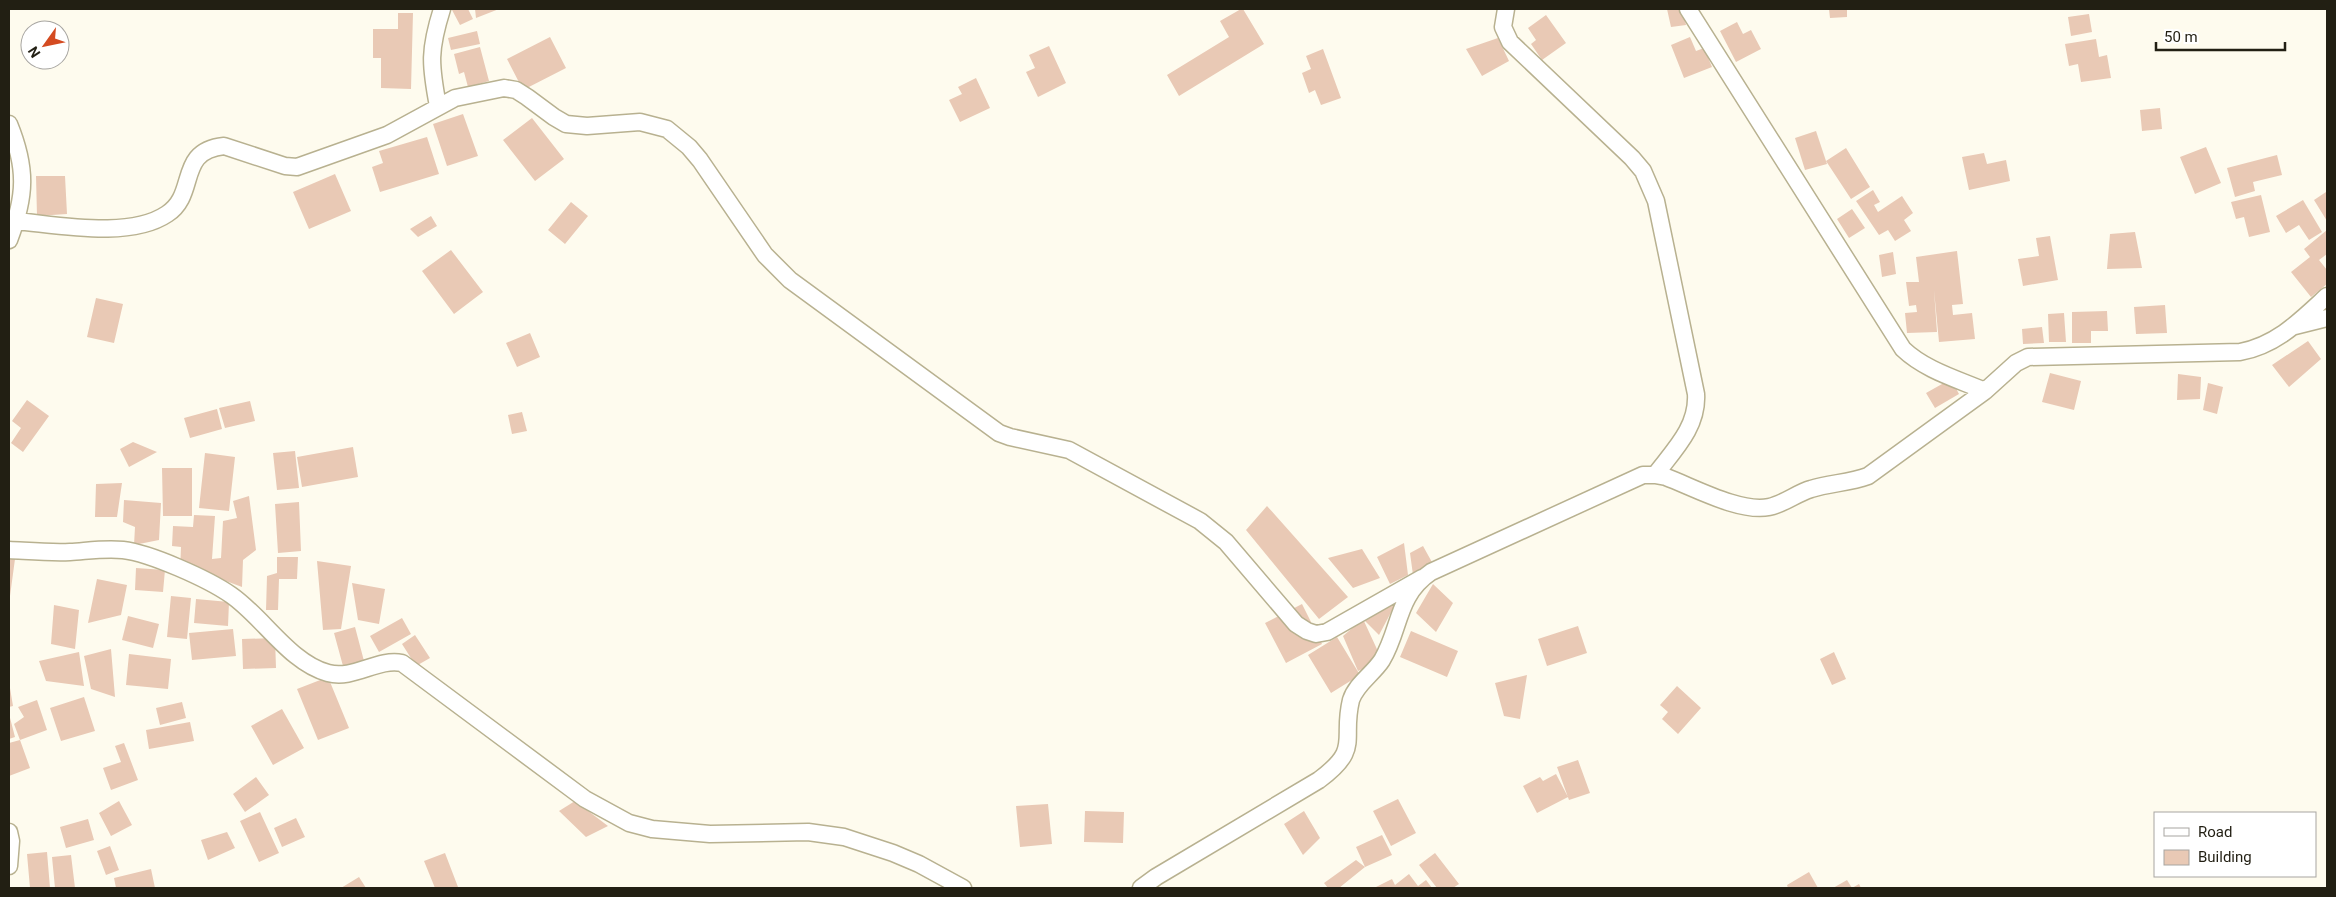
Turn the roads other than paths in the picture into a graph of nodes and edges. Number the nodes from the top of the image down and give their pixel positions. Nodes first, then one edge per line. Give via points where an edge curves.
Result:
1 (442, 9) edge
2 (1506, 9) edge
3 (1688, 9) edge
4 (438, 106) junction
5 (9, 124) edge
6 (16, 221) junction
7 (9, 240) edge
8 (2327, 296) edge
9 (2327, 318) edge
10 (2294, 326) junction
11 (1985, 391) junction
12 (1654, 474) junction
13 (9, 550) edge
14 (1422, 578) junction
15 (9, 832) edge
16 (9, 866) edge
17 (962, 888) edge
18 (1141, 888) edge

1 - 4 street via 431,54
2 - 12 street via 1503,26 1510,42 1632,158 1643,171 1656,201 1697,408 1689,430
3 - 11 street via 1903,349 1925,366
4 - 6 street via 387,135 297,168 224,146 205,151 192,164 182,195 173,210 132,228
4 - 14 street via 460,96 504,88 516,90 566,124 588,126 640,122 667,129 690,147 765,255 790,280 999,432 1069,450 1200,521 1226,542 1286,614 1306,631 1316,634 1327,632
5 - 6 street via 23,172
6 - 7 street
8 - 10 street
9 - 10 street
10 - 11 street via 2270,342 2240,352 2028,357 2016,363
11 - 12 street via 1868,476 1808,490 1769,507 1738,504
12 - 14 street via 1630,480
13 - 17 street via 122,550 143,553 232,595 290,650 309,665 327,673 339,675 393,661 402,663 585,799 629,823 652,829 702,834 808,832 844,837 910,860
14 - 18 street via 1400,609 1382,660 1355,692 1348,743 1342,761 1319,780
15 - 16 street

